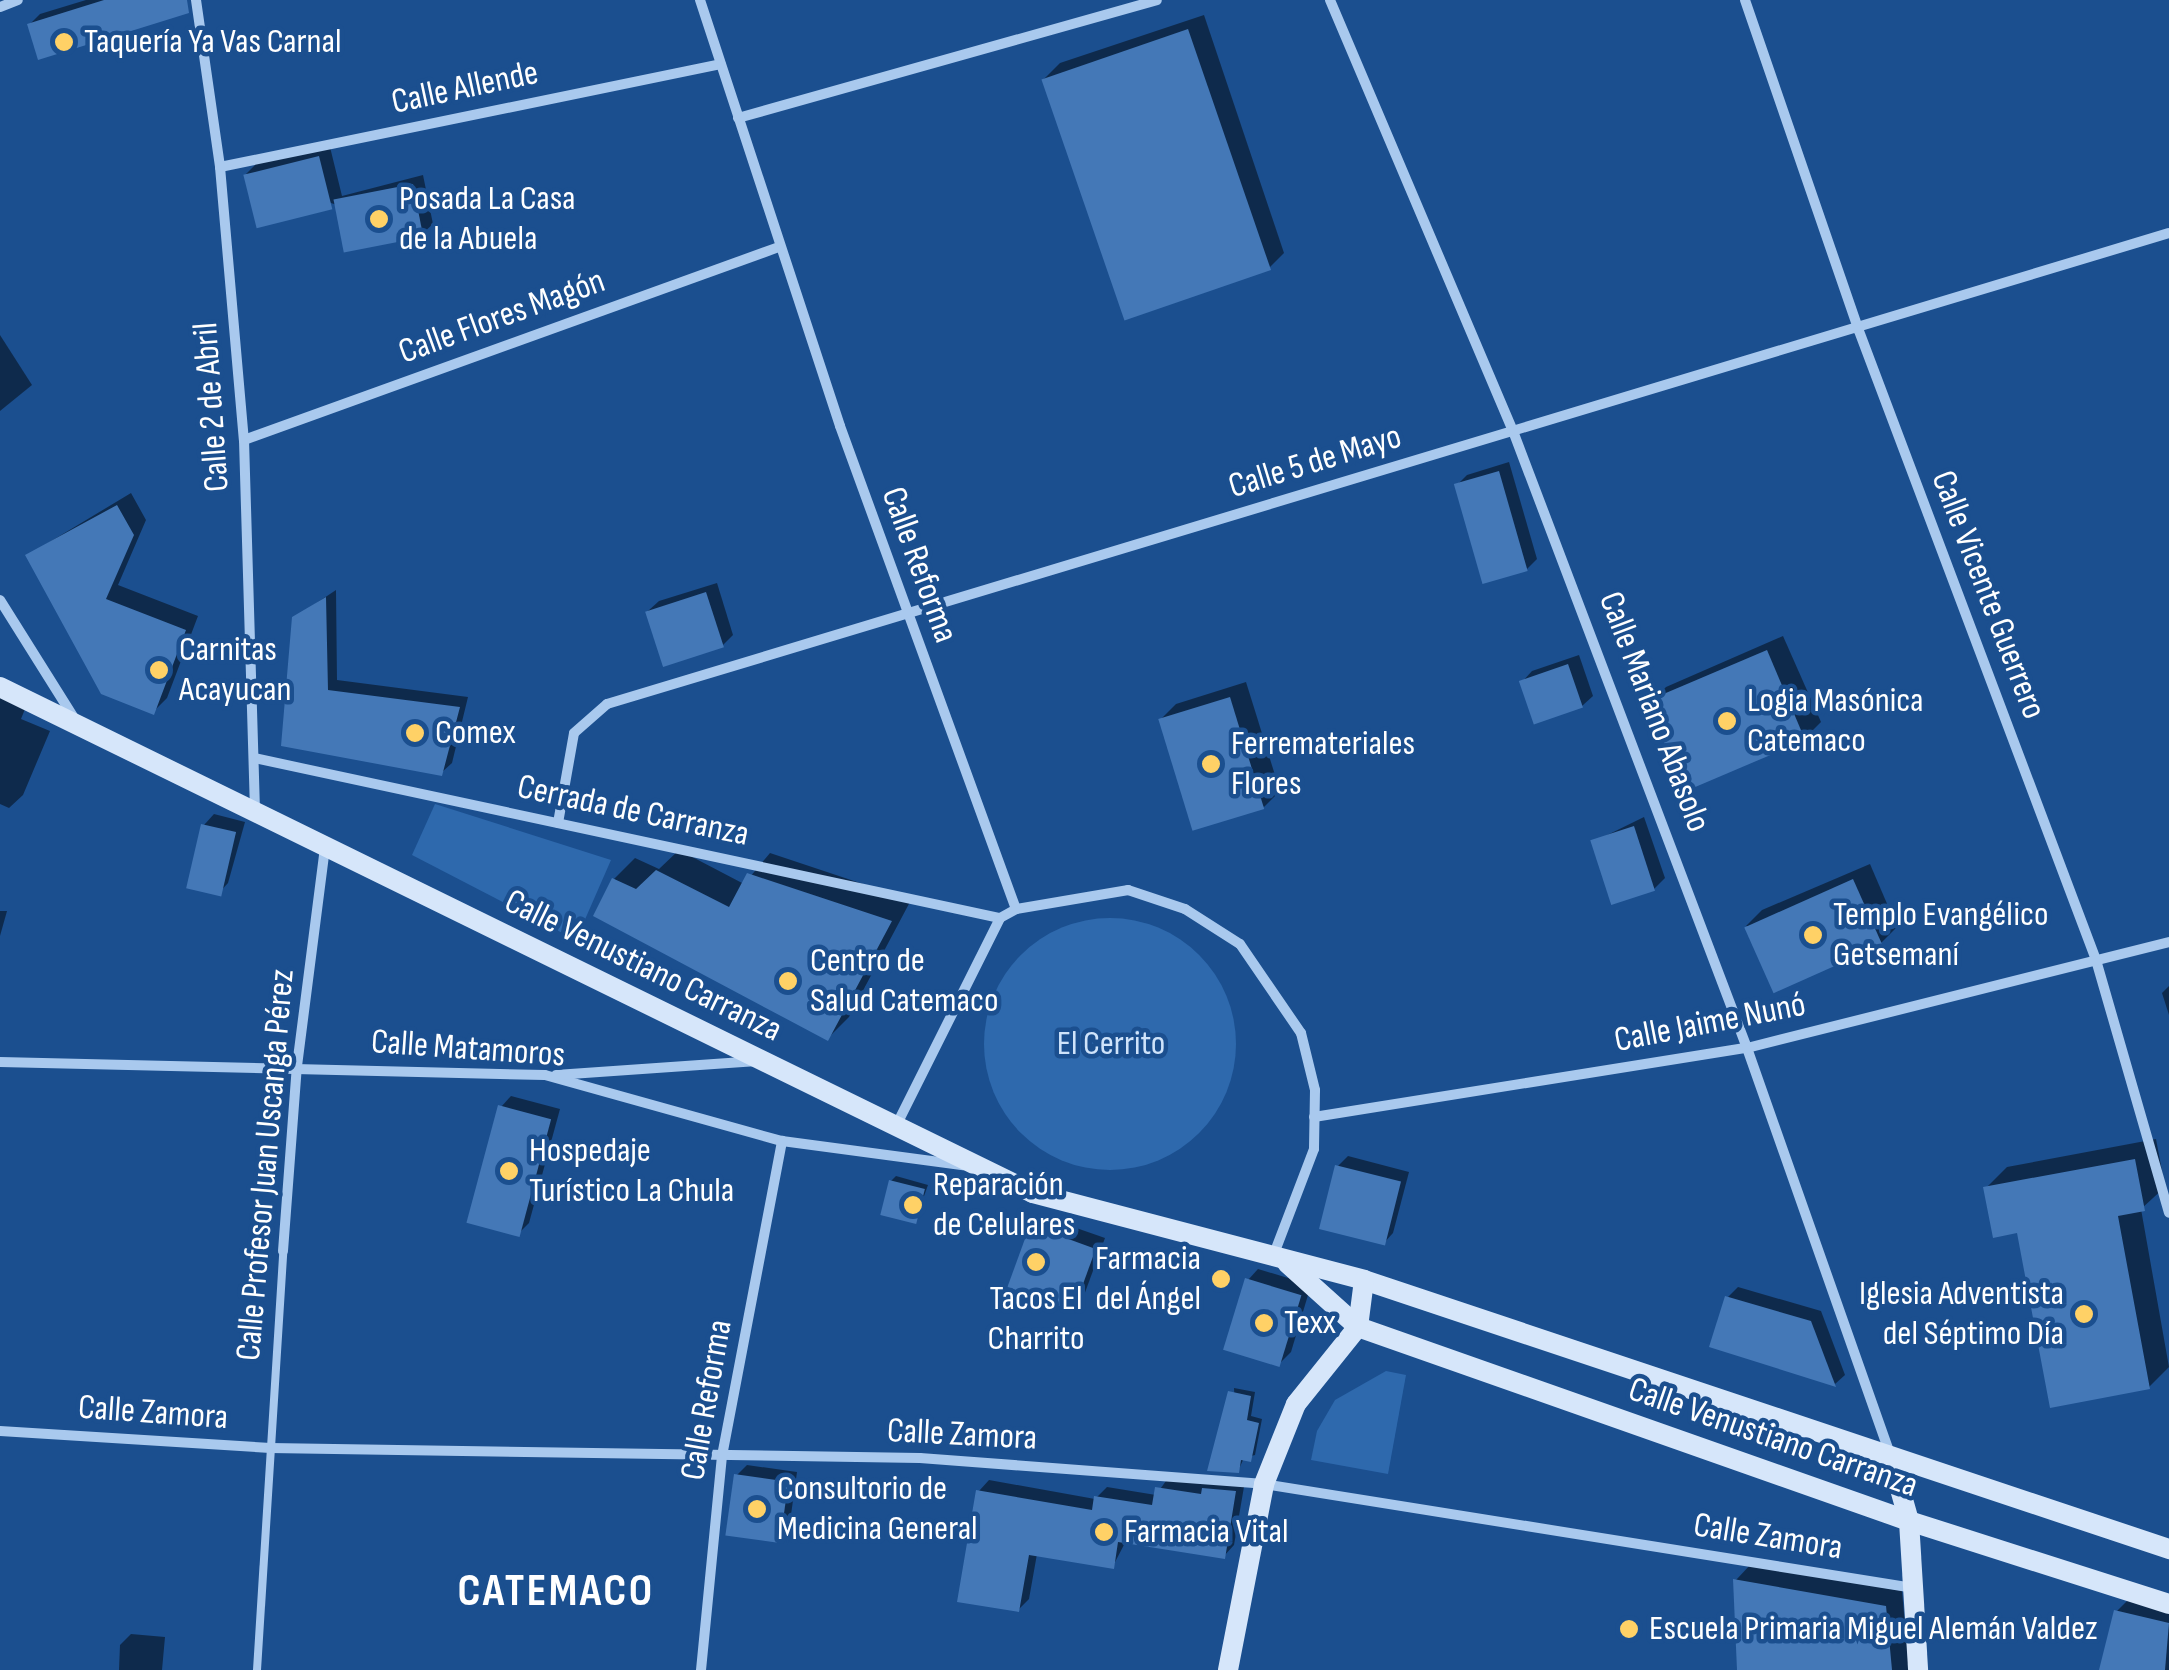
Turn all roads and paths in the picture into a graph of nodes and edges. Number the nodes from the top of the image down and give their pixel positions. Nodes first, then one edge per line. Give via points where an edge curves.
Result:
1 (18, 0) edge
2 (196, 0) edge
3 (700, 0) edge
4 (1157, 0) edge
5 (1330, 0) edge
6 (1745, 0) edge
7 (0, 7) edge
8 (721, 64) junction
9 (738, 118) junction
10 (220, 167) junction
11 (2169, 233) edge
12 (779, 246) junction
13 (1859, 331) junction
14 (1513, 431) junction
15 (244, 440) junction
16 (0, 600) edge
17 (906, 614) junction
18 (0, 687) edge
19 (80, 727) junction
20 (254, 758) junction
21 (255, 812) junction
22 (558, 823) junction
23 (325, 845) junction
24 (1016, 908) junction
25 (1000, 918) junction
26 (2169, 942) edge
27 (2096, 960) junction
28 (1747, 1048) junction
29 (760, 1061) junction
30 (0, 1062) edge
31 (297, 1066) junction
32 (545, 1075) junction
33 (1314, 1116) junction
34 (897, 1124) junction
35 (782, 1141) junction
36 (984, 1168) junction
37 (2169, 1212) edge
38 (283, 1252) joint
39 (1274, 1254) junction
40 (1364, 1280) junction
41 (1358, 1327) junction
42 (0, 1431) edge
43 (270, 1448) junction
44 (722, 1456) junction
45 (1891, 1457) junction
46 (1264, 1484) junction
47 (1909, 1521) junction
48 (2169, 1549) edge
49 (1913, 1588) junction
50 (2169, 1604) edge
51 (258, 1670) edge
52 (701, 1670) edge
53 (1228, 1670) edge
54 (1918, 1670) edge

1 - 7 street
2 - 10 street, Calle 2 de Abril
3 - 8 street, Calle Reforma
4 - 9 street
5 - 14 street, Calle Mariano Abasolo
6 - 13 street, Calle Vicente Guerrero
8 - 9 street, Calle Reforma
8 - 10 street, Calle Allende
9 - 12 street, Calle Reforma
10 - 15 street, Calle 2 de Abril
11 - 13 street, Calle 5 de Mayo
12 - 15 street, Calle Flores Magón
12 - 17 street, Calle Reforma
13 - 14 street, Calle 5 de Mayo
13 - 27 street, Calle Vicente Guerrero
14 - 17 street, Calle 5 de Mayo
14 - 28 street, Calle Mariano Abasolo
15 - 20 street, Calle 2 de Abril
16 - 19 street
17 - 22 street, Calle 5 de Mayo via 607,704 574,733
17 - 24 street, Calle Reforma
18 - 19 main road, Calle Venustiano Carranza
19 - 21 main road, Calle Venustiano Carranza
20 - 21 street, Calle 2 de Abril
20 - 22 street, Cerrada de Carranza
21 - 23 main road, Calle Venustiano Carranza
22 - 25 street, Cerrada de Carranza
23 - 29 main road, Calle Venustiano Carranza
23 - 31 street, Calle Profesor Juan Uscanga Pérez
24 - 25 street
24 - 33 street via 1128,890 1185,909 1240,944 1301,1033
25 - 34 street
26 - 27 street, Calle Jaime Nunó
27 - 28 street, Calle Jaime Nunó
27 - 37 street, Calle Vicente Guerrero
28 - 33 street, Calle Jaime Nunó
28 - 45 street, Calle Mariano Abasolo
29 - 32 street
29 - 34 main road, Calle Venustiano Carranza
30 - 31 street, Calle Matamoros
31 - 32 street, Calle Matamoros
31 - 38 street, Calle Profesor Juan Uscanga Pérez
32 - 35 street, Calle Matamoros
33 - 39 street via 1314,1149
34 - 36 main road, Calle Venustiano Carranza
35 - 36 street, Calle Matamoros
35 - 44 street, Calle Reforma
36 - 39 main road, Calle Venustiano Carranza via 1033,1194
38 - 43 lane, Calle Profesor Juan Uscanga Pérez
39 - 40 main road, Calle Venustiano Carranza
39 - 41 main road
40 - 41 main road
40 - 45 main road, Calle Venustiano Carranza
41 - 46 main road via 1296,1404
41 - 47 main road, Calle Venustiano Carranza
42 - 43 street, Calle Zamora
43 - 44 street, Calle Zamora
43 - 51 lane, Calle Profesor Juan Uscanga Pérez
44 - 46 street, Calle Zamora via 920,1458
44 - 52 street, Calle Reforma
45 - 47 main road
45 - 48 main road, Calle Venustiano Carranza
46 - 49 street, Calle Zamora
46 - 53 main road
47 - 49 main road
47 - 50 main road, Calle Venustiano Carranza
49 - 54 main road

